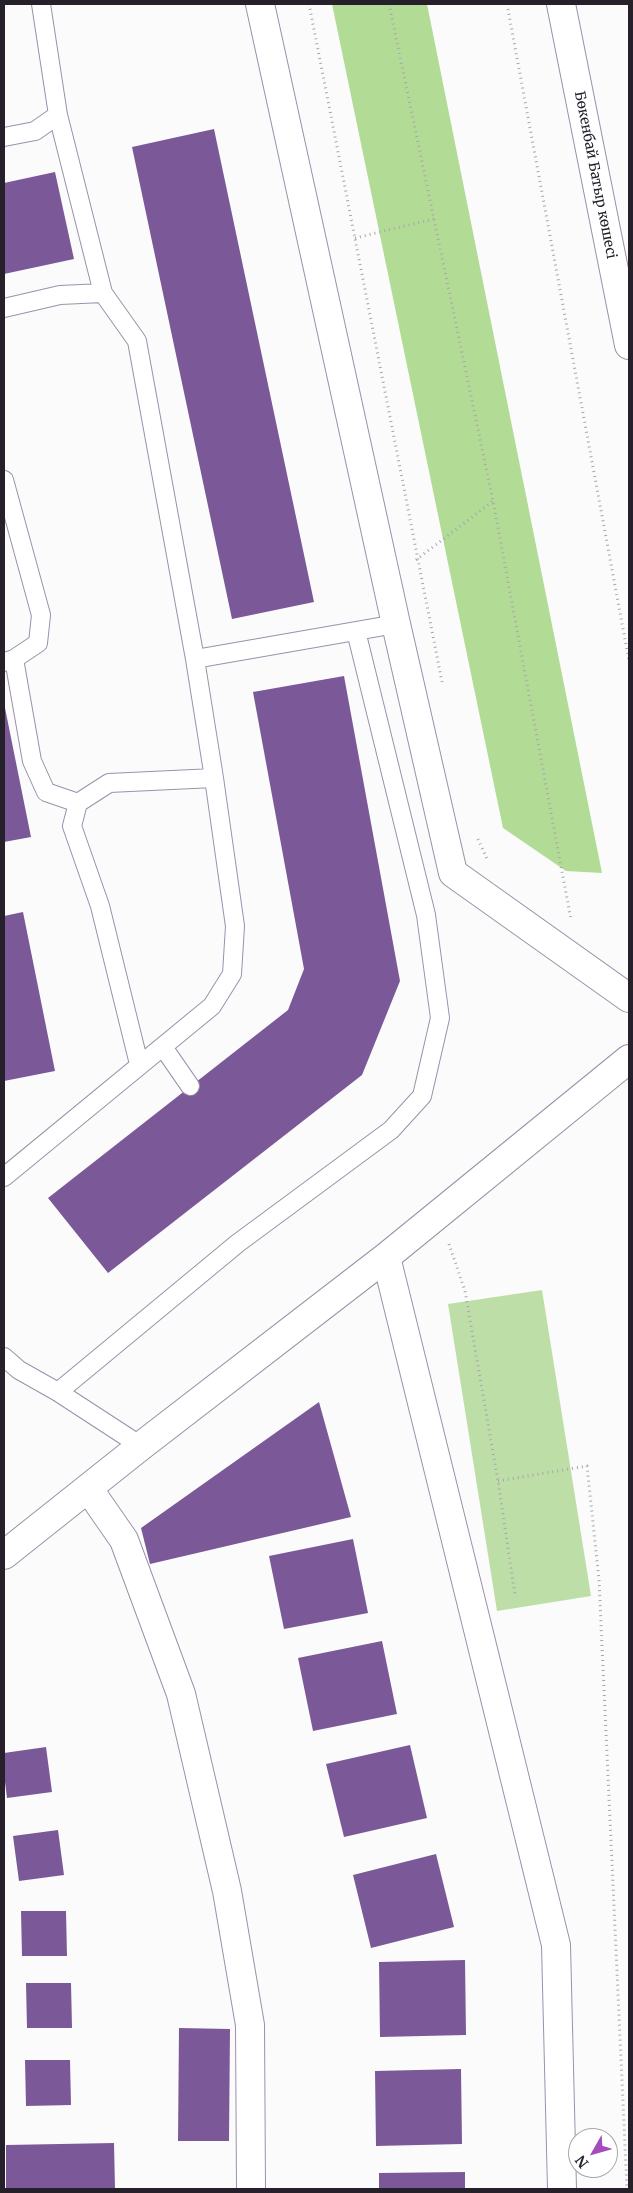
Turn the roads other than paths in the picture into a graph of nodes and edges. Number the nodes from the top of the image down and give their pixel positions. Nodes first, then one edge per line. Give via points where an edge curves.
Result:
1 (41, 4) edge
2 (260, 4) edge
3 (561, 4) edge
4 (58, 115) junction
5 (4, 137) edge
6 (103, 293) junction
7 (4, 308) edge
8 (629, 345) edge
9 (4, 480) edge
10 (396, 624) junction
11 (356, 631) junction
12 (195, 660) junction
13 (9, 661) edge
14 (214, 778) junction
15 (78, 803) junction
16 (629, 998) edge
17 (163, 1047) junction
18 (629, 1059) edge
19 (139, 1064) junction
20 (190, 1086) dead end
21 (4, 1178) edge
22 (386, 1257) junction
23 (4, 1357) edge
24 (58, 1392) junction
25 (141, 1446) junction
26 (88, 1488) junction
27 (4, 1555) edge
28 (251, 2189) edge
29 (562, 2189) edge

1 - 4 lane
2 - 10 street
3 - 8 street, Бөкенбай Батыр көшесі
4 - 5 lane via 35,131
4 - 6 lane
6 - 7 lane via 60,295
6 - 12 lane via 137,341
9 - 13 lane via 41,614 38,643
10 - 11 lane
10 - 16 street via 453,874
11 - 12 lane
11 - 24 lane via 426,914 440,1018 422,1096 391,1130 238,1243
12 - 14 lane
13 - 15 lane via 32,761 46,792
14 - 15 lane via 109,783
14 - 17 lane via 235,926 232,974 212,1006
15 - 19 lane via 72,826 100,906
17 - 19 lane
17 - 20 lane
18 - 22 street
19 - 21 lane
22 - 25 street
22 - 29 street via 556,1945
23 - 24 lane via 19,1370
24 - 25 lane
25 - 26 street
26 - 27 street
26 - 28 street via 124,1540 181,1694 223,1872 250,2025

